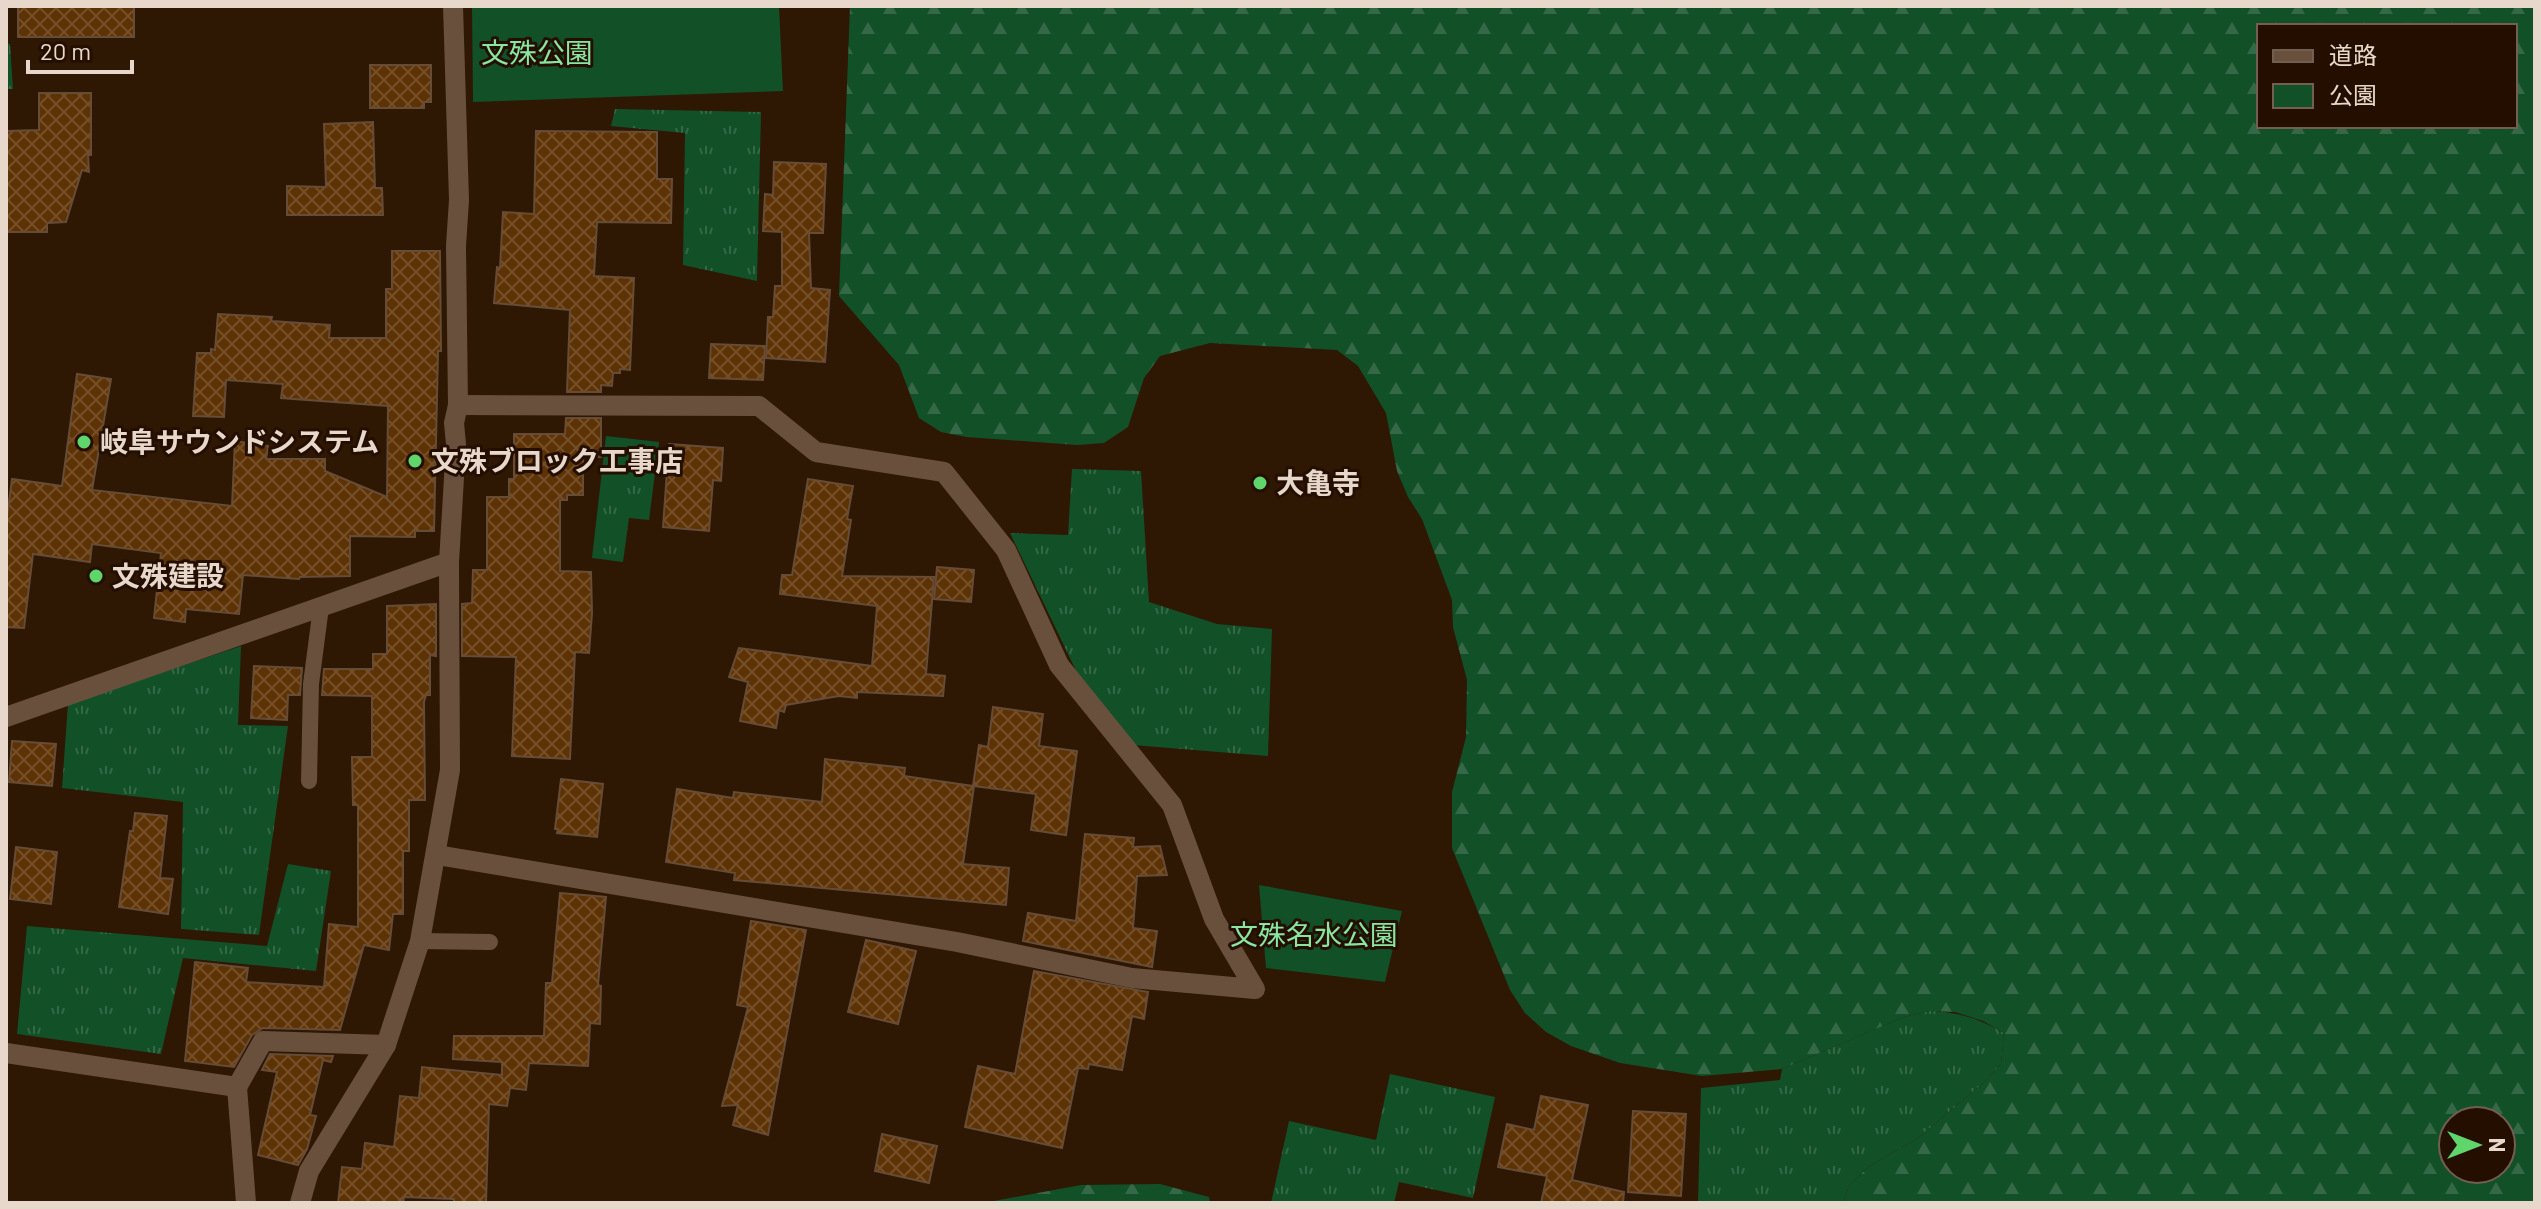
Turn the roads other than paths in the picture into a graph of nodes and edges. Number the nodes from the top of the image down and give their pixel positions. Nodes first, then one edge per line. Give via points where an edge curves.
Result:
1 (453, 6) edge
2 (458, 405) junction
3 (449, 562) junction
4 (321, 607) junction
5 (6, 717) edge
6 (309, 781) dead end
7 (437, 855) junction
8 (420, 941) junction
9 (490, 942) dead end
10 (386, 1045) junction
11 (6, 1053) edge
12 (237, 1087) junction
13 (246, 1203) edge
14 (300, 1203) edge

1 - 2 street
2 - 3 street
2 - 7 street via 759,406 816,452 944,472 1006,550 1059,665 1172,805 1214,919 1255,989 1132,978 957,942
3 - 4 street
3 - 7 street via 450,770
4 - 5 street
4 - 6 lane via 311,684
7 - 8 street
8 - 9 lane
8 - 10 street
10 - 12 street via 263,1041
10 - 14 street via 309,1171
11 - 12 street
12 - 13 street

